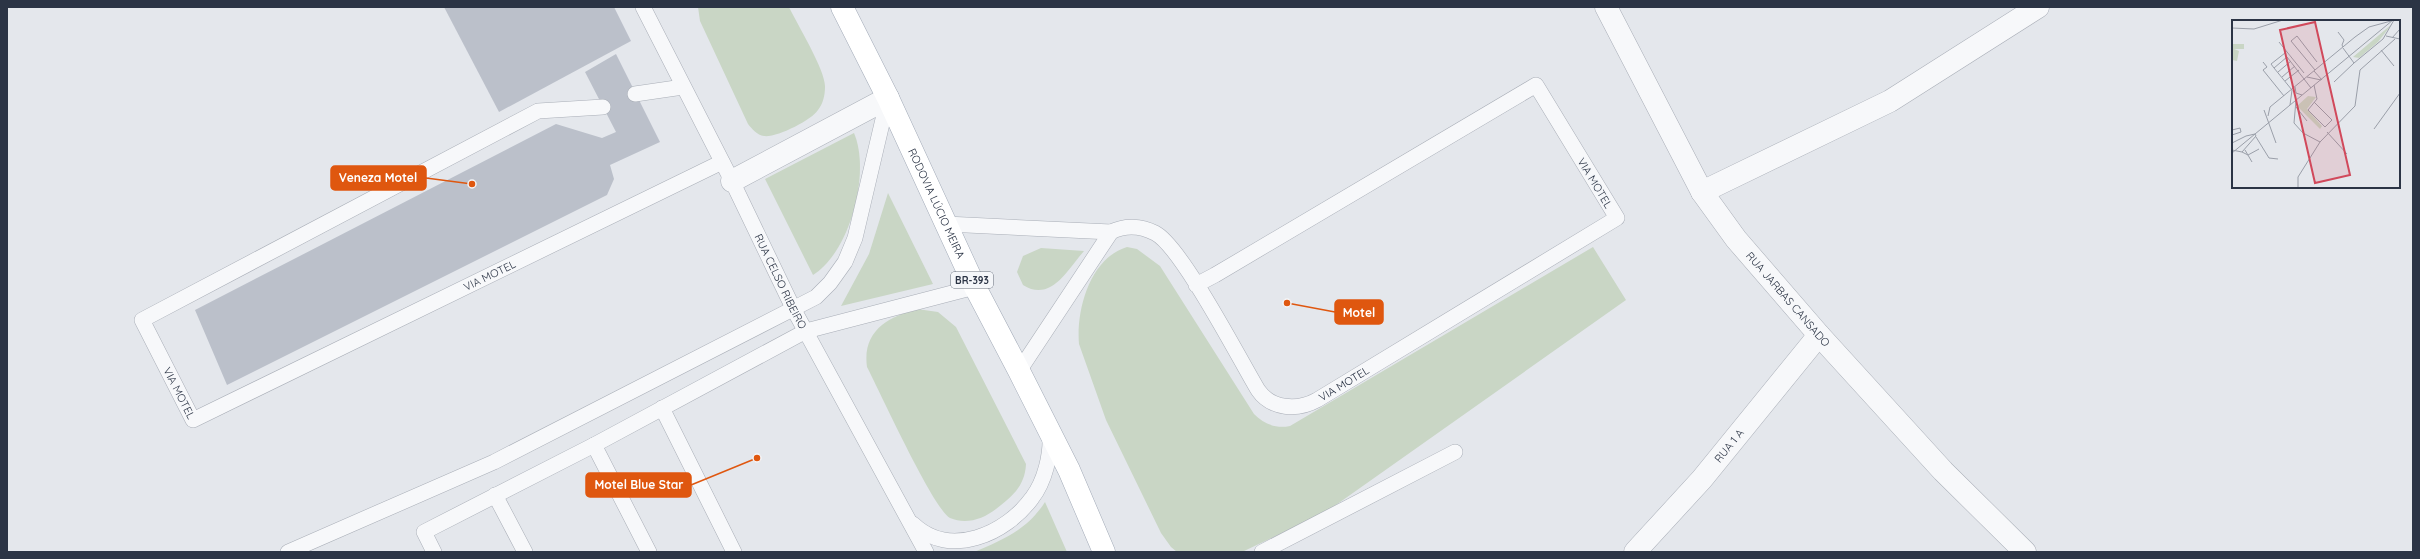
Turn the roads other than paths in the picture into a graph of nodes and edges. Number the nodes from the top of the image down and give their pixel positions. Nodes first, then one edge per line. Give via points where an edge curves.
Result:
1 (642, 7) edge
2 (842, 7) edge
3 (1606, 7) edge
4 (2038, 7) edge
5 (683, 87) junction
6 (635, 94) dead end
7 (888, 98) junction
8 (603, 107) dead end
9 (727, 171) junction
10 (1702, 192) junction
11 (946, 224) junction
12 (1111, 232) junction
13 (1196, 285) junction
14 (975, 287) junction
15 (794, 310) junction
16 (806, 331) junction
17 (1819, 335) junction
18 (1020, 370) junction
19 (662, 408) junction
20 (1050, 433) junction
21 (594, 445) junction
22 (1455, 452) dead end
23 (495, 495) junction
24 (907, 518) junction
25 (288, 552) edge
26 (434, 552) edge
27 (525, 552) edge
28 (649, 552) edge
29 (734, 552) edge
30 (926, 552) edge
31 (1104, 552) edge
32 (1262, 552) edge
33 (1635, 552) edge
34 (2025, 552) edge

1 - 5 lane, RUA CELSO RIBEIRO
2 - 7 main road, RODOVIA LÚCIO MEIRA / BR-393
3 - 10 street, RUA JARBAS CANSADO
4 - 10 street via 1890,101
5 - 6 lane
5 - 9 lane, RUA CELSO RIBEIRO
7 - 9 street
7 - 11 main road, RODOVIA LÚCIO MEIRA / BR-393
7 - 15 lane via 864,205 845,262 830,284 816,297
8 - 9 lane, VIA MOTEL via 538,111 142,320 193,420
9 - 15 lane, RUA CELSO RIBEIRO
10 - 17 street, RUA JARBAS CANSADO via 1736,239
11 - 12 lane
11 - 14 main road, RODOVIA LÚCIO MEIRA / BR-393
12 - 13 lane via 1122,227 1131,227 1156,233 1180,260
12 - 18 lane
13 - 13 lane, VIA MOTEL via 1262,396 1281,406 1304,406 1617,218 1536,85
14 - 16 lane
14 - 18 main road, RODOVIA LÚCIO MEIRA / BR-393
15 - 16 lane, RUA CELSO RIBEIRO
15 - 25 lane via 494,462
16 - 19 lane
16 - 24 lane, RUA CELSO RIBEIRO
17 - 33 street, RUA 1 A via 1702,479
17 - 34 street, RUA JARBAS CANSADO via 1943,471
18 - 20 main road, RODOVIA LÚCIO MEIRA / BR-393
19 - 21 lane
19 - 29 lane
20 - 24 lane via 1047,464 1033,498 993,533 964,541 946,541 921,532
20 - 31 main road, RODOVIA LÚCIO MEIRA / BR-393
21 - 23 lane
21 - 28 lane
22 - 32 lane
23 - 26 lane via 424,532
23 - 27 lane
24 - 30 lane, RUA CELSO RIBEIRO

